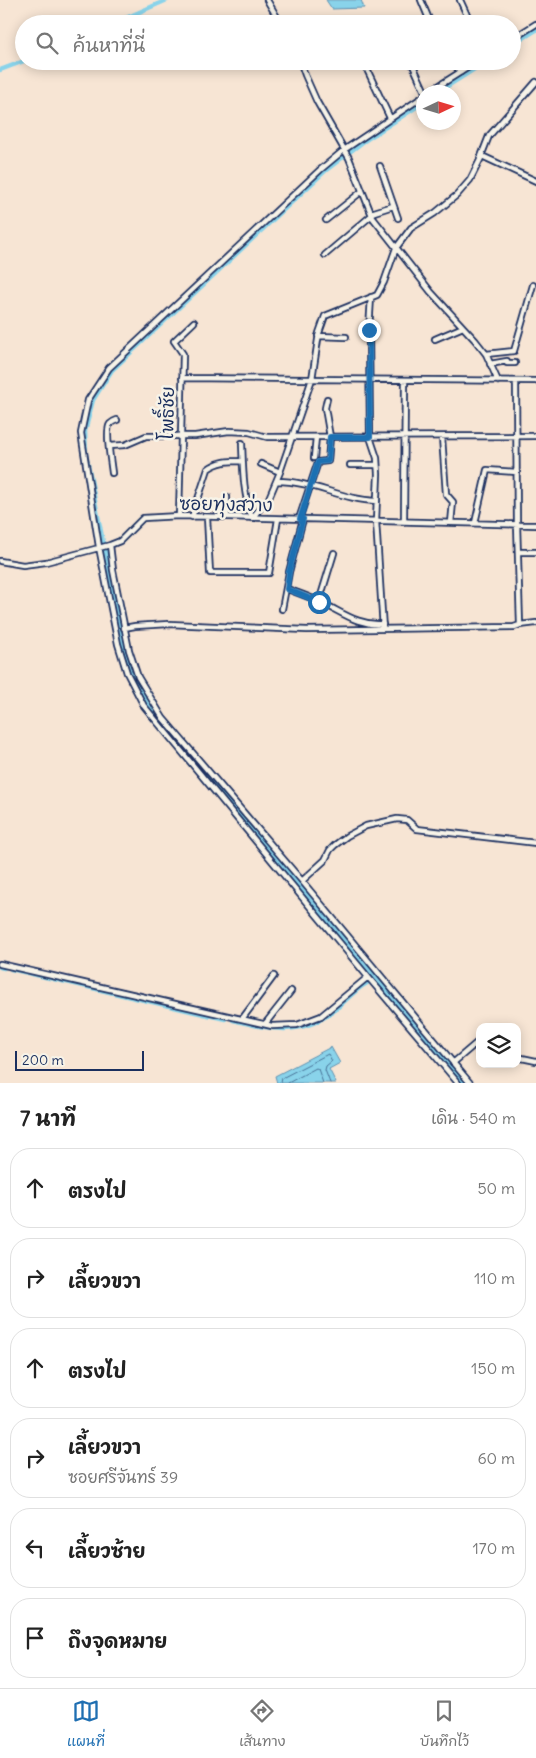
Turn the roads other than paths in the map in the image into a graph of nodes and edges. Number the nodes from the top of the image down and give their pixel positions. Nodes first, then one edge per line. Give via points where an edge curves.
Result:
1 (267, 0) edge
2 (421, 0) edge
3 (460, 0) edge
4 (276, 15) edge
5 (427, 15) edge
6 (467, 15) edge
7 (536, 24) edge
8 (521, 33) edge
9 (303, 70) edge
10 (367, 70) edge
11 (415, 70) edge
12 (464, 70) edge
13 (461, 72) joint
14 (536, 82) edge
15 (422, 85) edge
16 (440, 85) edge
17 (416, 101) edge
18 (390, 118) junction
19 (346, 154) junction
20 (479, 161) junction
21 (380, 166) dead end
22 (536, 182) edge
23 (361, 192) junction
24 (394, 206) junction
25 (371, 214) junction
26 (398, 218) dead end
27 (326, 220) dead end
28 (396, 248) junction
29 (325, 255) dead end
30 (533, 285) dead end
31 (371, 297) junction
32 (194, 322) dead end
33 (463, 327) junction
34 (318, 336) junction
35 (346, 337) dead end
36 (435, 338) dead end
37 (486, 354) junction
38 (515, 363) dead end
39 (490, 364) junction
40 (182, 378) junction
41 (312, 379) junction
42 (370, 380) junction
43 (404, 380) junction
44 (498, 381) junction
45 (516, 381) junction
46 (536, 382) edge
47 (327, 400) dead end
48 (117, 420) dead end
49 (181, 435) junction
50 (536, 436) edge
51 (292, 437) junction
52 (316, 437) junction
53 (330, 437) junction
54 (370, 437) junction
55 (404, 437) junction
56 (442, 437) junction
57 (517, 437) junction
58 (242, 443) dead end
59 (110, 446) junction
60 (314, 458) dead end
61 (242, 461) junction
62 (261, 464) dead end
63 (350, 465) dead end
64 (377, 465) junction
65 (280, 472) junction
66 (517, 472) junction
67 (112, 473) dead end
68 (277, 481) junction
69 (312, 485) junction
70 (227, 496) dead end
71 (377, 501) junction
72 (179, 516) junction
73 (192, 517) junction
74 (207, 517) junction
75 (227, 517) junction
76 (252, 518) junction
77 (278, 519) junction
78 (301, 519) junction
79 (376, 521) junction
80 (404, 522) junction
81 (451, 523) junction
82 (475, 523) junction
83 (517, 524) junction
84 (536, 525) edge
85 (104, 546) junction
86 (518, 552) junction
87 (536, 552) edge
88 (334, 553) dead end
89 (0, 561) edge
90 (287, 589) junction
91 (319, 602) junction
92 (282, 609) dead end
93 (536, 622) edge
94 (520, 625) junction
95 (383, 627) junction
96 (124, 628) junction
97 (536, 843) edge
98 (302, 881) junction
99 (0, 964) edge
100 (274, 976) dead end
101 (368, 977) junction
102 (290, 991) dead end
103 (242, 1019) junction
104 (265, 1024) junction
105 (476, 1043) edge
106 (521, 1057) edge
107 (536, 1061) edge
108 (453, 1063) junction
109 (458, 1083) edge
110 (470, 1083) edge

1 - 4 street
2 - 5 street
3 - 6 street
7 - 8 street
9 - 19 street
10 - 18 street
11 - 15 street
12 - 13 street
13 - 16 street
14 - 20 street via 489,136
17 - 18 street
18 - 19 street
19 - 23 street
19 - 85 street via 320,170 109,368 88,400 81,434 83,458
20 - 22 street via 482,156
20 - 28 street via 470,180 457,195 411,228
21 - 24 street
23 - 25 street
23 - 27 street
24 - 25 street
24 - 26 street
25 - 28 street
25 - 29 street
28 - 31 street via 384,282
28 - 33 street
30 - 37 street via 515,351
31 - 34 street via 325,316
31 - 42 street
32 - 40 street, โพธิ์ชัย via 174,341 183,354
33 - 36 street
33 - 37 street
34 - 35 street
34 - 41 street
37 - 39 street
38 - 39 street
39 - 44 street
40 - 41 street
40 - 49 street, โพธิ์ชัย
41 - 42 street
41 - 51 street
42 - 43 street
42 - 54 street
43 - 44 street
43 - 55 street
44 - 45 street
45 - 46 street
45 - 57 street
47 - 53 street via 325,408
48 - 59 street via 108,426
49 - 51 street via 229,431 249,432 267,438
49 - 59 street via 146,436 125,445
49 - 72 street, โพธิ์ชัย
50 - 57 street
51 - 52 street
51 - 65 street
52 - 53 street
52 - 60 street
53 - 54 street
53 - 69 street via 328,461 318,462
54 - 55 street
54 - 64 street
55 - 56 street
55 - 80 street
56 - 57 street
56 - 81 street via 446,494 453,502
57 - 66 street
58 - 61 street
59 - 67 street
61 - 73 street via 224,461 208,470
61 - 76 street via 245,493
62 - 65 street
63 - 64 street
64 - 71 street
65 - 68 street
66 - 82 street via 487,470
66 - 83 street
68 - 69 street
68 - 76 street via 269,498
69 - 71 street via 340,495
69 - 78 street
70 - 75 street
71 - 79 street
72 - 73 street, ซอยทุ่งสว่าง
72 - 85 street, ซอยทุ่งสว่าง via 143,518 120,541
73 - 74 street, ซอยทุ่งสว่าง
74 - 75 street, ซอยทุ่งสว่าง
74 - 77 street via 210,573 269,574
75 - 76 street, ซอยทุ่งสว่าง
76 - 77 street, ซอยทุ่งสว่าง
77 - 78 street, ซอยทุ่งสว่าง
78 - 79 street, ซอยทุ่งสว่าง
78 - 90 street
79 - 80 street, ซอยทุ่งสว่าง
79 - 95 street
80 - 81 street, ซอยทุ่งสว่าง
81 - 82 street, ซอยทุ่งสว่าง
82 - 83 street, ซอยทุ่งสว่าง
83 - 84 street, ซอยทุ่งสว่าง
83 - 86 street
85 - 89 street, ซอยทุ่งสว่าง via 46,562 22,565
85 - 96 street via 113,570
85 - 101 street via 118,644 127,673 144,706
86 - 87 street
86 - 94 street
88 - 91 street
90 - 91 street
90 - 92 street
91 - 95 street via 361,622
93 - 94 street
94 - 95 street
95 - 96 street via 294,630 169,624
96 - 98 street via 138,678 163,718
97 - 98 street via 417,829 406,820 384,821 347,836
98 - 108 street
99 - 103 street
100 - 103 street
101 - 104 street via 321,1016 297,1025
101 - 109 street
102 - 104 street
103 - 104 street
105 - 108 street
106 - 107 street
108 - 110 street

